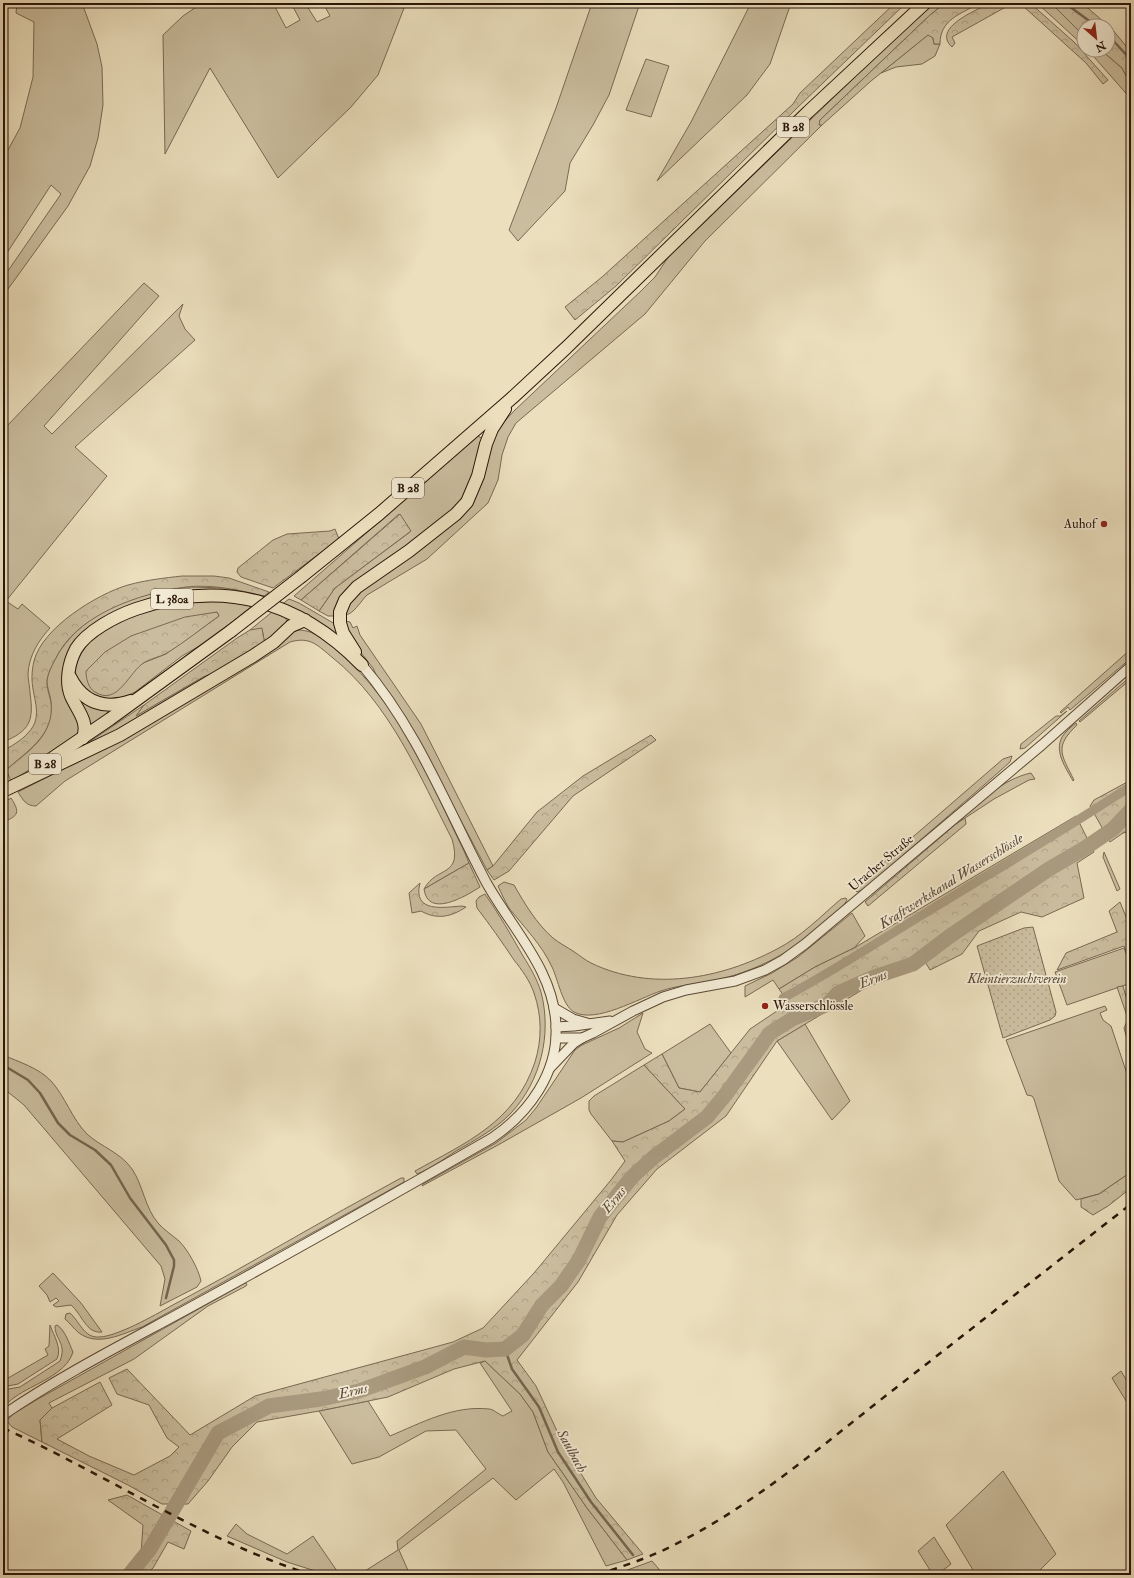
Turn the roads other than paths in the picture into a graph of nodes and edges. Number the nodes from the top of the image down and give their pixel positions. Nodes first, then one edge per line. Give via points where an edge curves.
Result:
1 (925, 3) edge
2 (512, 398) junction
3 (305, 620) junction
4 (362, 665) junction
5 (1131, 666) edge
6 (69, 674) junction
7 (139, 699) junction
8 (83, 738) junction
9 (5, 790) edge
10 (554, 1008) junction
11 (615, 1020) junction
12 (592, 1024) junction
13 (556, 1027) junction
14 (556, 1038) junction
15 (582, 1038) junction
16 (548, 1070) junction
17 (3, 1415) edge

1 - 2 main road, B 28 via 851,70 577,338
2 - 4 main road via 492,429 467,502 456,514 409,551 357,587 345,600 340,612 341,628
2 - 7 main road, B 28, bridge via 379,514 231,631
3 - 4 main road, L 380a via 337,642
3 - 6 main road, L 380a via 288,611 252,600 225,596 187,596 160,601 122,614 95,629 77,648
3 - 9 main road via 292,626 257,653 120,735
4 - 10 street, L 380a via 405,724 492,893 544,975
5 - 11 street, Uracher Straße via 1043,744 783,960 735,981 663,997
6 - 7 main road via 84,696 96,703 110,706
6 - 8 main road via 71,695 85,724
7 - 8 main road, B 28
8 - 9 main road, B 28
10 - 12 street via 573,1019
10 - 13 street, L 380a
11 - 12 street, Uracher Straße
11 - 15 street, Uracher Straße
12 - 13 street, Uracher Straße
13 - 14 street
14 - 15 street, Uracher Straße
14 - 16 street
15 - 16 street
16 - 17 street via 530,1105 492,1138 86,1363 34,1393

